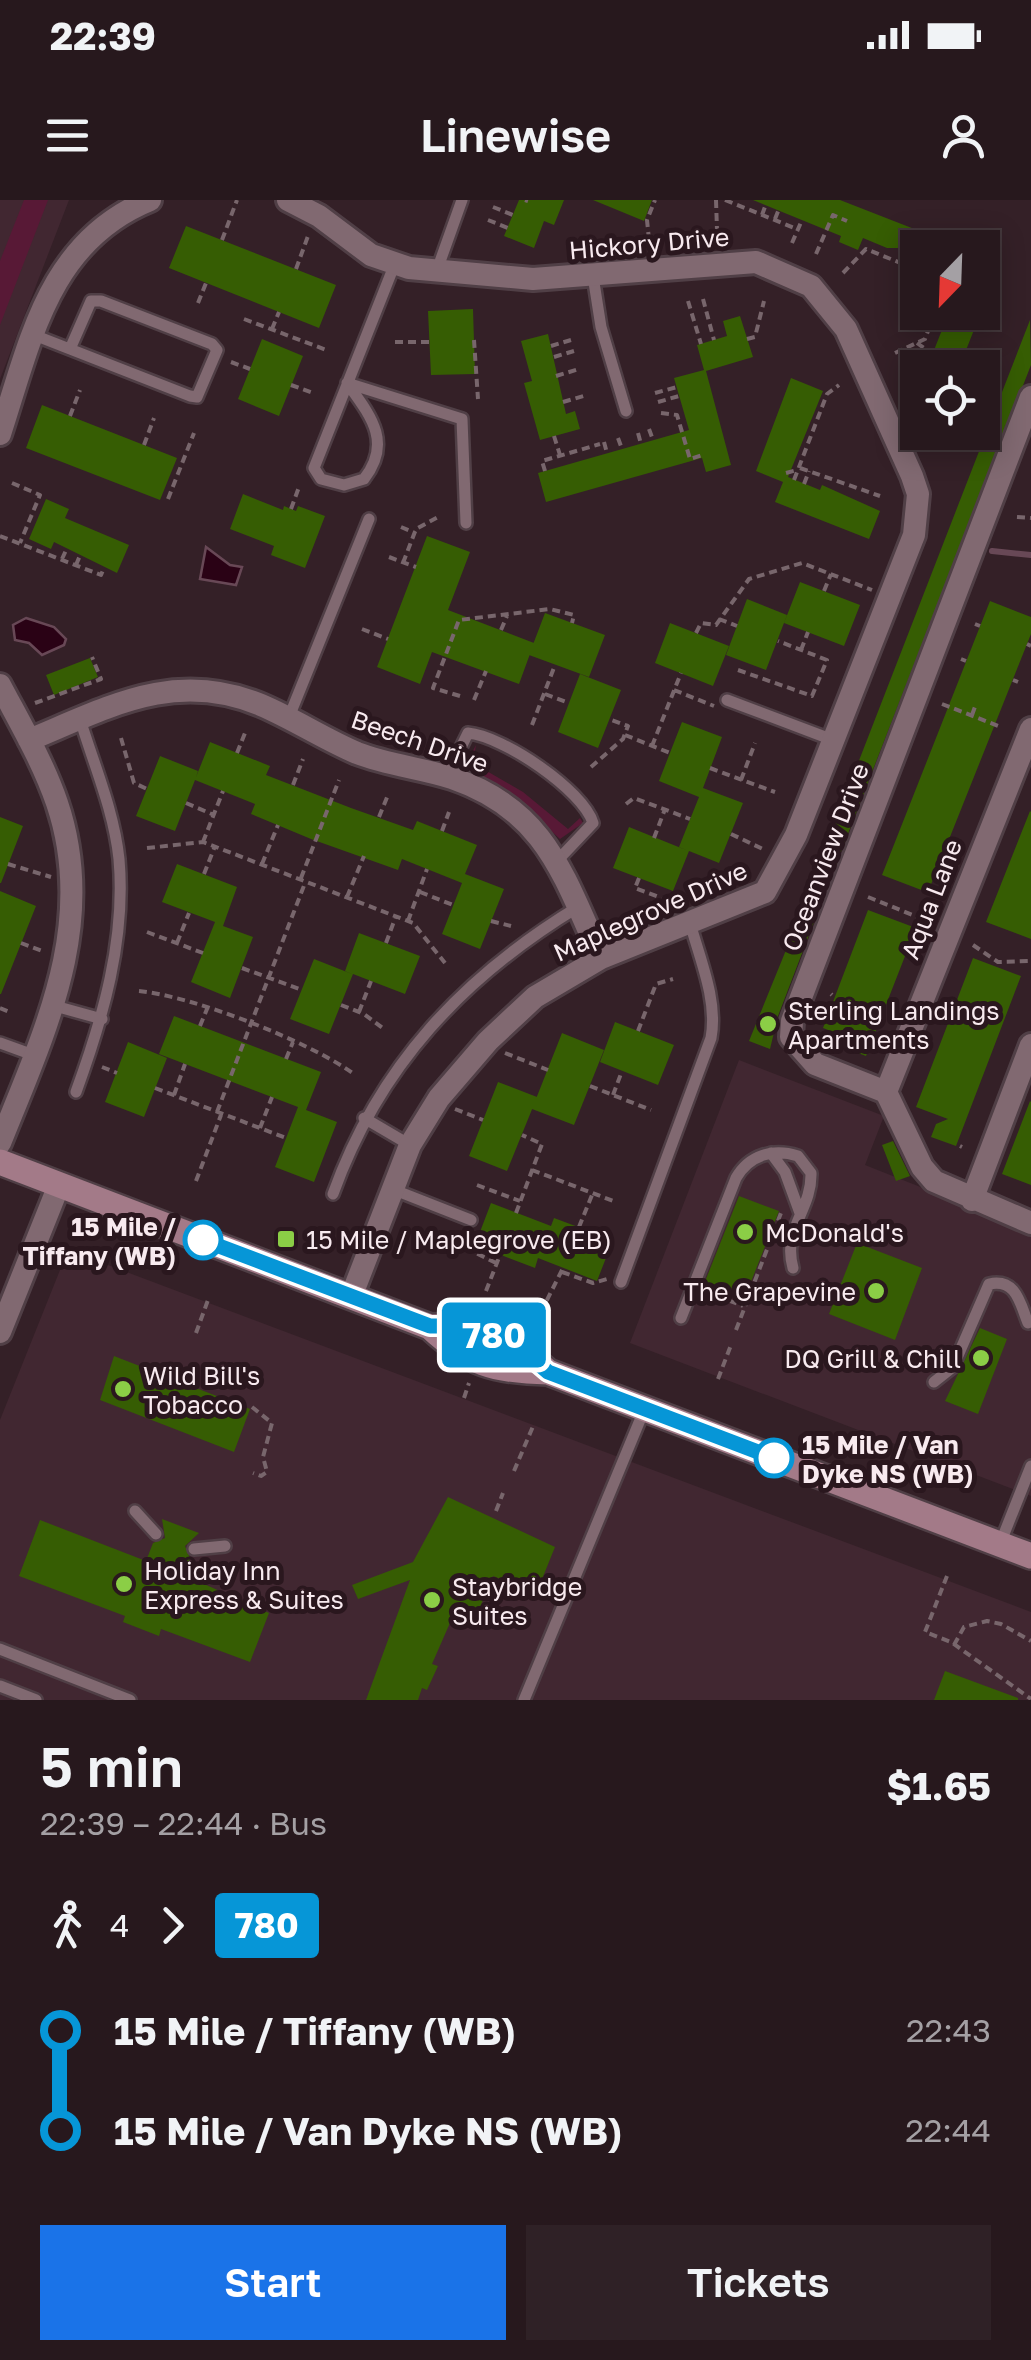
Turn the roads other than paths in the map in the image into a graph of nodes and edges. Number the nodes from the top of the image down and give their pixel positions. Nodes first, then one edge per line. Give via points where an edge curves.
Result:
1 (150, 200) edge
2 (288, 200) edge
3 (462, 200) edge
4 (394, 266) junction
5 (438, 270) junction
6 (593, 276) junction
7 (34, 335) junction
8 (70, 349) junction
9 (347, 383) junction
10 (1031, 397) edge
11 (626, 411) dead end
12 (0, 434) edge
13 (912, 476) joint
14 (368, 519) dead end
15 (466, 523) dead end
16 (0, 685) edge
17 (725, 705) road end
18 (289, 717) junction
19 (80, 719) junction
20 (1030, 733) edge
21 (29, 740) junction
22 (833, 740) junction
23 (448, 777) junction
24 (557, 860) junction
25 (578, 907) junction
26 (690, 923) junction
27 (601, 958) junction
28 (55, 1006) junction
29 (102, 1019) junction
30 (0, 1042) edge
31 (1031, 1045) edge
32 (36, 1056) junction
33 (1023, 1091) edge
34 (76, 1092) dead end
35 (886, 1092) junction
36 (364, 1118) junction
37 (0, 1142) edge
38 (410, 1145) junction
39 (771, 1153) junction
40 (0, 1162) edge
41 (59, 1185) junction
42 (392, 1189) junction
43 (333, 1194) dead end
44 (972, 1200) junction
45 (800, 1214) junction
46 (471, 1220) dead end
47 (1031, 1223) edge
48 (792, 1268) dead end
49 (616, 1280) road end
50 (351, 1297) junction
51 (680, 1318) dead end
52 (1028, 1323) dead end
53 (0, 1332) edge
54 (934, 1382) dead end
55 (645, 1408) junction
56 (1031, 1466) edge
57 (134, 1511) dead end
58 (156, 1534) dead end
59 (1000, 1544) junction
60 (225, 1546) dead end
61 (194, 1549) dead end
62 (1031, 1556) edge
63 (0, 1649) edge
64 (0, 1686) edge
65 (107, 1696) edge
66 (36, 1700) edge
67 (130, 1700) edge
68 (524, 1700) edge

1 - 7 street via 96,229 77,248
2 - 4 street, Hickory Drive
3 - 5 lane
4 - 5 street, Hickory Drive
4 - 9 lane
5 - 6 street, Hickory Drive via 532,279
6 - 11 lane
6 - 13 street, Hickory Drive via 756,262 811,286 846,329
7 - 8 lane
7 - 12 street
8 - 8 lane via 198,397 217,350 101,301 90,301
9 - 9 lane via 314,468 321,478 344,484 364,480 380,446 376,422
9 - 15 lane via 462,419
10 - 35 street, Oceanview Drive via 792,1021 791,1037 815,1064
13 - 22 street, Maplegrove Drive via 918,494 914,535
14 - 18 lane
16 - 21 street
17 - 22 lane
18 - 19 street, Beech Drive via 232,694 202,690 134,696
18 - 23 street, Beech Drive via 354,752
19 - 21 street, Beech Drive
19 - 29 lane via 119,860 114,958
20 - 35 street, Aqua Lane
21 - 28 street via 57,803 72,888 66,968
22 - 26 street, Maplegrove Drive via 796,835 765,892
23 - 24 street, Beech Drive via 523,816
23 - 24 lane via 461,740 472,733 504,745 565,787 593,823
24 - 25 street, Beech Drive
25 - 27 street, Beech Drive
25 - 36 lane via 458,995 388,1078
26 - 27 street, Maplegrove Drive
26 - 49 lane via 714,1024
27 - 38 street, Maplegrove Drive via 535,997 488,1041
28 - 29 lane
28 - 32 street
29 - 34 lane
30 - 32 lane
31 - 33 street
32 - 37 street
33 - 44 street
35 - 44 street via 922,1167 934,1181
36 - 38 lane
36 - 43 lane
38 - 42 street, Maplegrove Drive
39 - 45 lane via 786,1172
39 - 45 lane via 791,1154 808,1166 811,1181
39 - 51 lane via 740,1169
40 - 41 main road
41 - 50 main road
41 - 53 street
42 - 46 lane
42 - 50 street, Maplegrove Drive
44 - 47 street
45 - 48 lane via 787,1247
50 - 55 main road via 430,1326 460,1355 490,1366 548,1372
52 - 54 lane via 1014,1289 989,1284 953,1368
55 - 59 main road
55 - 68 lane
56 - 59 lane
57 - 58 lane
59 - 62 main road
60 - 61 lane
63 - 65 lane
64 - 66 lane
65 - 67 lane

